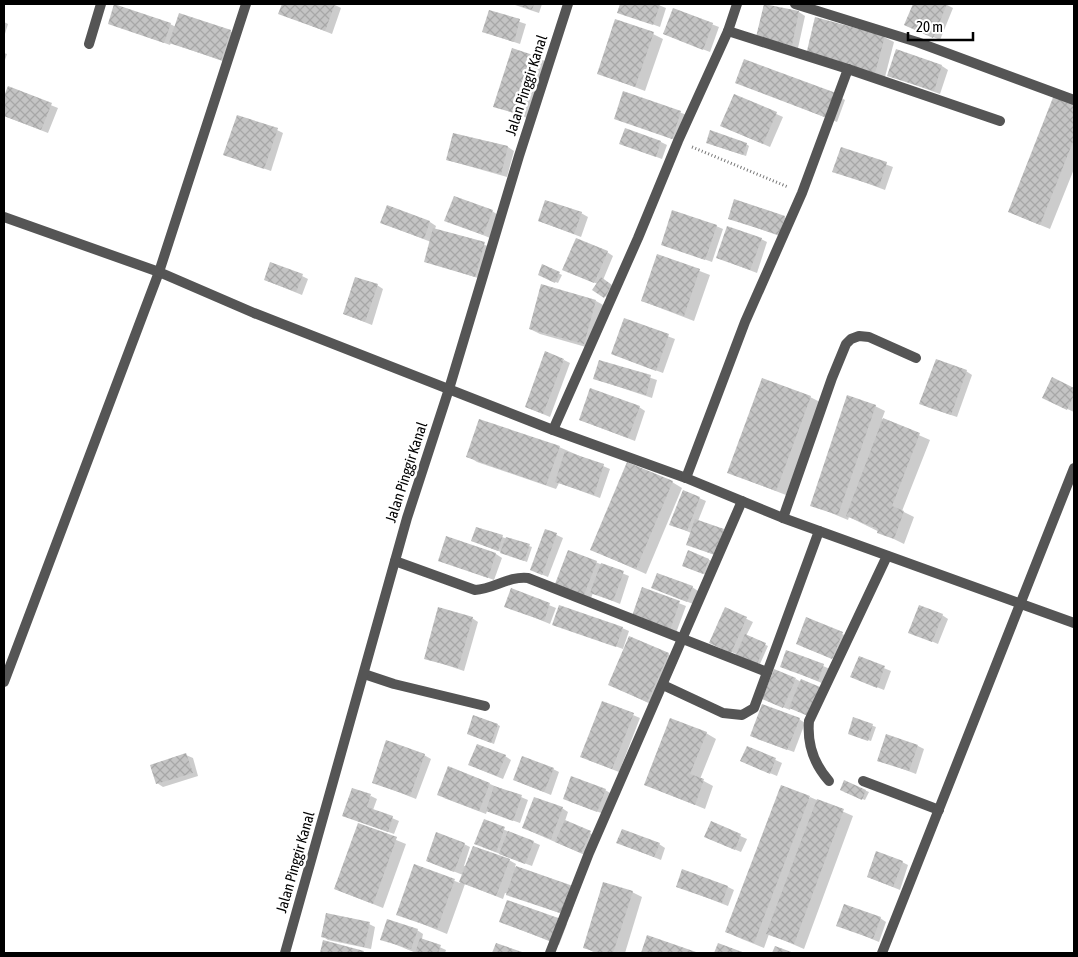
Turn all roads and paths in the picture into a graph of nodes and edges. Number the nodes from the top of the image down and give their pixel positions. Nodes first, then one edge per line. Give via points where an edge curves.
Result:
1 (101, 4) edge
2 (246, 4) edge
3 (568, 4) edge
4 (737, 4) edge
5 (795, 4) edge
6 (728, 31) junction
7 (89, 44) dead end
8 (848, 69) junction
9 (1074, 100) edge
10 (1000, 122) dead end
11 (678, 141) junction
12 (802, 193) junction
13 (5, 221) edge
14 (158, 272) junction
15 (916, 358) dead end
16 (449, 389) junction
17 (553, 430) junction
18 (1074, 468) edge
19 (686, 478) junction
20 (742, 501) junction
21 (783, 518) junction
22 (819, 532) junction
23 (887, 556) junction
24 (395, 561) junction
25 (1020, 604) junction
26 (1074, 623) edge
27 (683, 638) junction
28 (767, 672) junction
29 (364, 674) junction
30 (4, 682) edge
31 (663, 685) junction
32 (485, 706) dead end
33 (829, 780) dead end
34 (863, 782) dead end
35 (939, 810) junction
36 (285, 953) edge
37 (550, 953) edge
38 (882, 953) edge

1 - 7 street
2 - 14 street
3 - 16 street, Jalan Pinggir Kanal
4 - 6 street
5 - 9 street via 917,42
6 - 8 street
6 - 11 street
8 - 10 street
8 - 12 street
11 - 12 path
11 - 17 street
12 - 19 street via 745,322
13 - 14 street
14 - 16 street
14 - 30 street
15 - 21 street via 869,337 859,336 846,344
16 - 17 street
16 - 24 street, Jalan Pinggir Kanal
17 - 19 street
18 - 25 street
19 - 20 street
20 - 21 street
20 - 27 street
21 - 22 street
22 - 23 street
22 - 28 street
23 - 25 street
23 - 33 street via 810,721 810,750 819,769
24 - 27 street via 475,590 517,577 528,578
24 - 29 street, Jalan Pinggir Kanal
25 - 26 street
25 - 35 street
27 - 28 street
27 - 31 street
28 - 31 street via 754,708 742,715 723,713
29 - 32 street
29 - 36 street, Jalan Pinggir Kanal
31 - 37 street via 589,853
34 - 35 street
35 - 38 street

